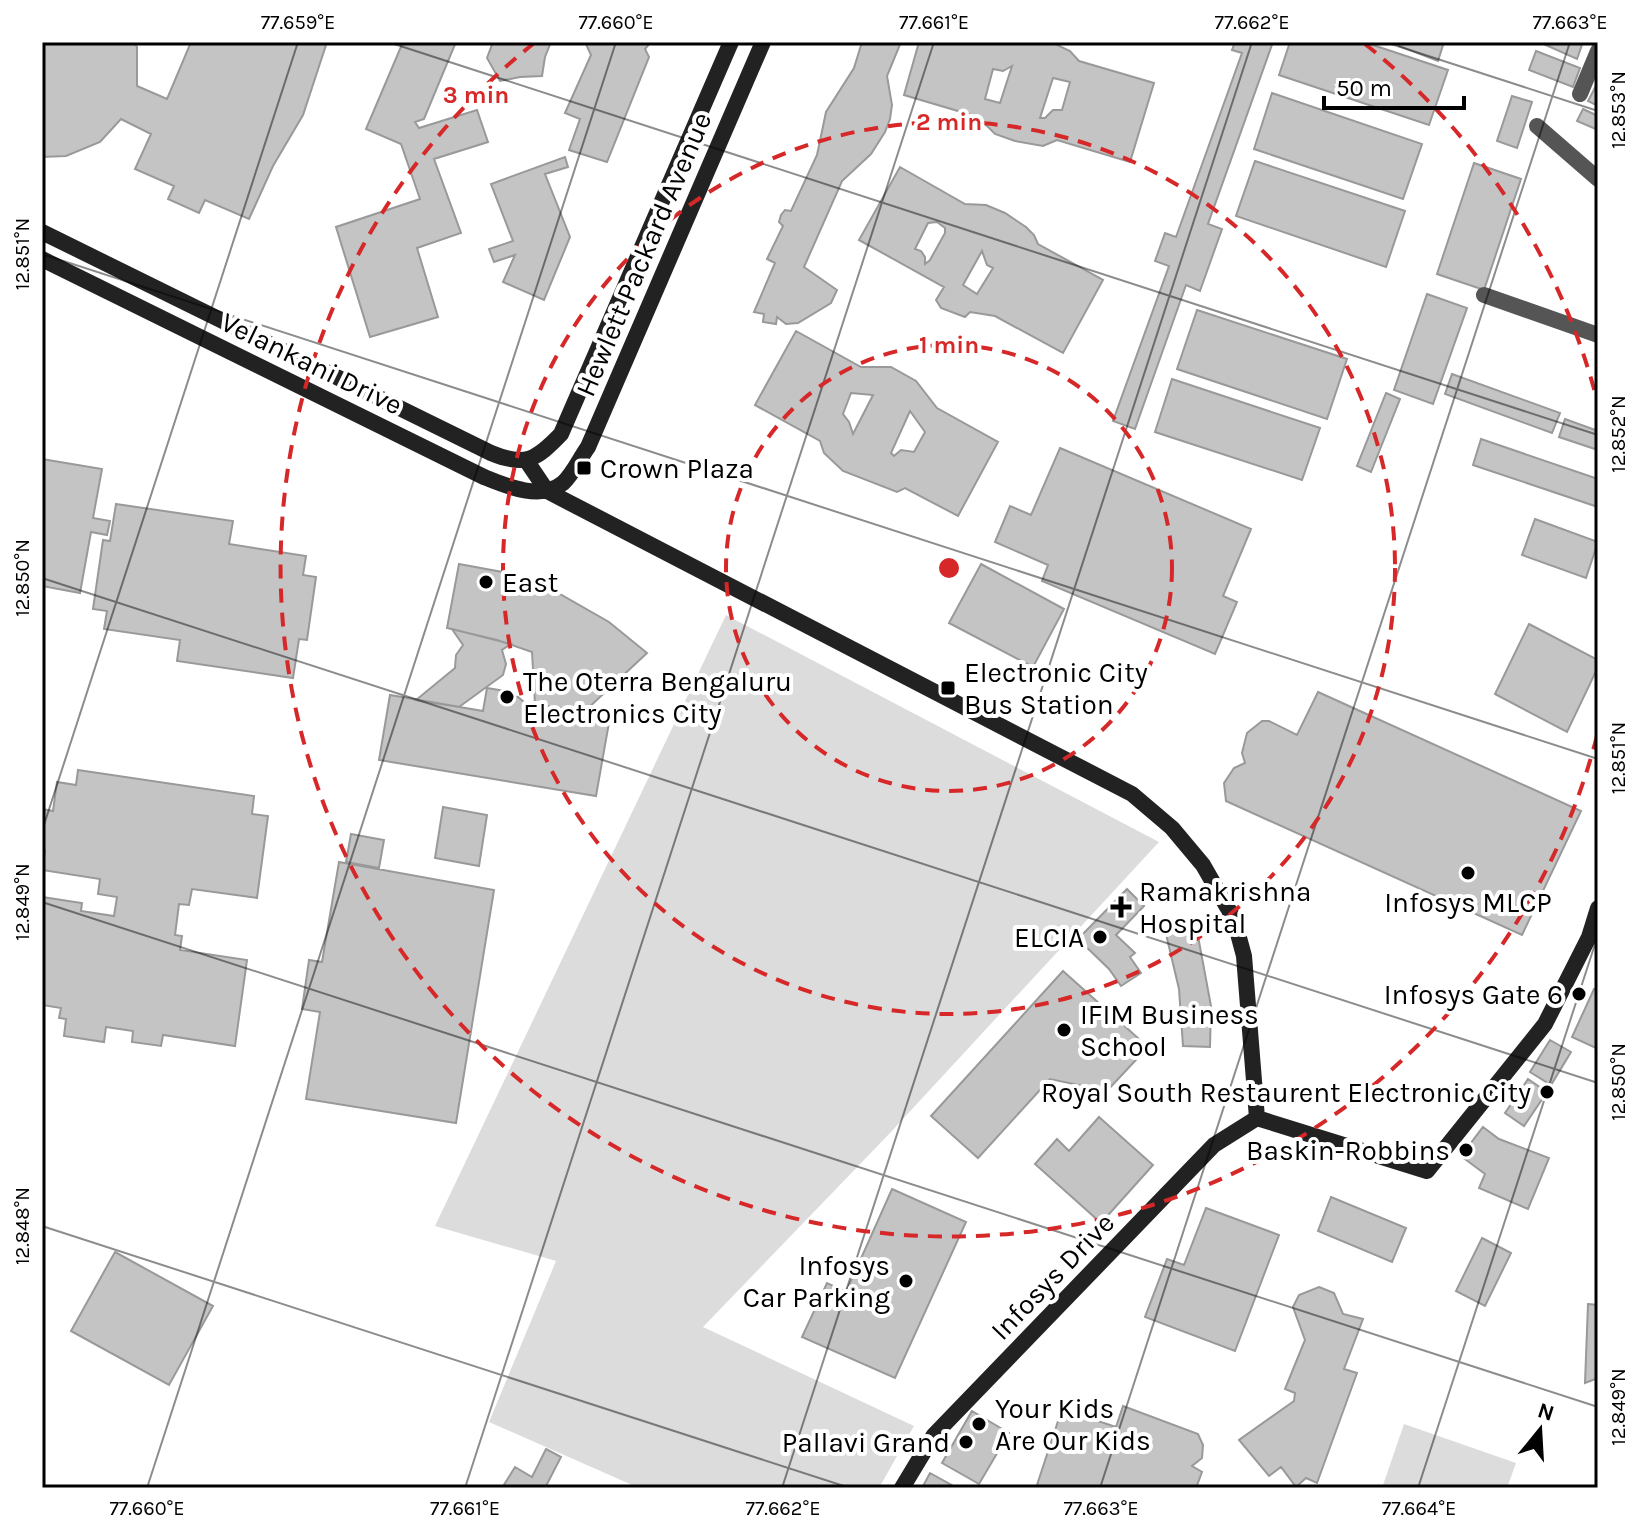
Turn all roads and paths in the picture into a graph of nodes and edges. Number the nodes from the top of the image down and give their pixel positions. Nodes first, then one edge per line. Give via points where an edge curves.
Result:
1 (731, 42) edge
2 (763, 42) edge
3 (1598, 51) edge
4 (1580, 94) dead end
5 (1537, 126) dead end
6 (1598, 179) edge
7 (42, 232) edge
8 (42, 259) edge
9 (1484, 295) dead end
10 (1598, 335) edge
11 (526, 460) junction
12 (547, 491) junction
13 (1598, 908) edge
14 (1257, 1118) junction
15 (902, 1488) edge

1 - 11 street, Hewlett Packard Avenue via 561,434 543,454
2 - 12 street, Hewlett Packard Avenue via 588,447 563,483
3 - 4 street
5 - 6 street
7 - 11 street, Velankani Drive via 491,453 513,462
8 - 12 street, Velankani Drive via 484,477 512,488
9 - 10 street
11 - 12 street
12 - 14 street via 1132,794 1172,828 1203,865 1234,919 1244,956
13 - 14 street via 1545,1024 1427,1171
14 - 15 street, Infosys Drive via 1214,1145 934,1435

